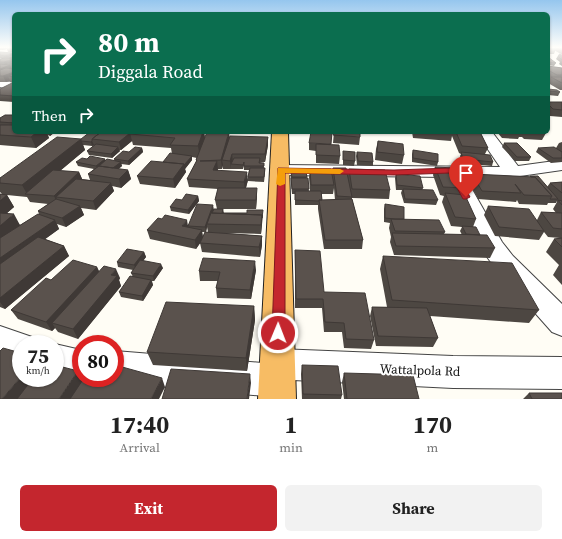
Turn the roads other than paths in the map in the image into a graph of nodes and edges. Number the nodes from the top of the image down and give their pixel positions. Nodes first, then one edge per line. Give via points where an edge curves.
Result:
1 (0, 84) edge
2 (12, 86) edge
3 (12, 87) edge
4 (0, 94) edge
5 (280, 134) edge
6 (485, 134) edge
7 (562, 165) edge
8 (280, 170) junction
9 (452, 171) junction
10 (513, 172) junction
11 (562, 323) edge
12 (0, 340) edge
13 (12, 344) edge
14 (124, 367) edge
15 (562, 373) edge
16 (277, 381) edge

1 - 2 street
3 - 4 street
5 - 8 highway
6 - 10 street
7 - 10 street
8 - 9 street
8 - 16 highway
9 - 10 street
9 - 11 street via 493,248
12 - 13 street
14 - 16 street, Wattalpola Rd
15 - 16 street, Wattalpola Rd via 453,372

